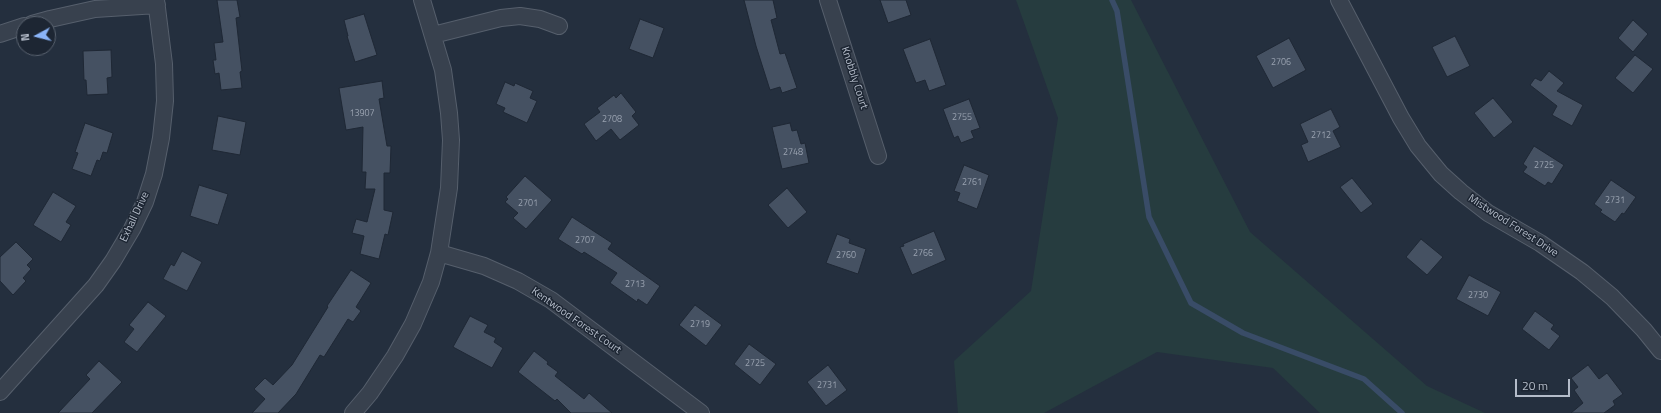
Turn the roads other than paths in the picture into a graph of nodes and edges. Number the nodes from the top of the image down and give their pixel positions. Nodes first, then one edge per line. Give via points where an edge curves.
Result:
1 (422, 0) edge
2 (828, 0) edge
3 (1340, 0) edge
4 (156, 2) edge
5 (56, 18) edge
6 (559, 26) dead end
7 (16, 29) edge
8 (0, 34) edge
9 (433, 35) junction
10 (878, 156) dead end
11 (439, 253) junction
12 (1661, 351) edge
13 (0, 392) edge
14 (353, 413) edge
15 (701, 413) edge

1 - 9 street
2 - 10 street, Knobbly Court
3 - 12 street, Mistwood Forest Drive via 1401,118 1418,146 1441,174 1488,213 1540,243 1582,272 1612,297
4 - 5 street via 95,9
4 - 13 street, Exhall Drive via 164,64 165,101 154,174 145,202 132,229 96,285
6 - 9 street via 540,19 520,16 500,18
7 - 8 street
9 - 11 street via 442,70 451,140 449,188
11 - 14 street via 431,282 396,356
11 - 15 street, Kentwood Forest Court via 484,266 518,281 551,300

